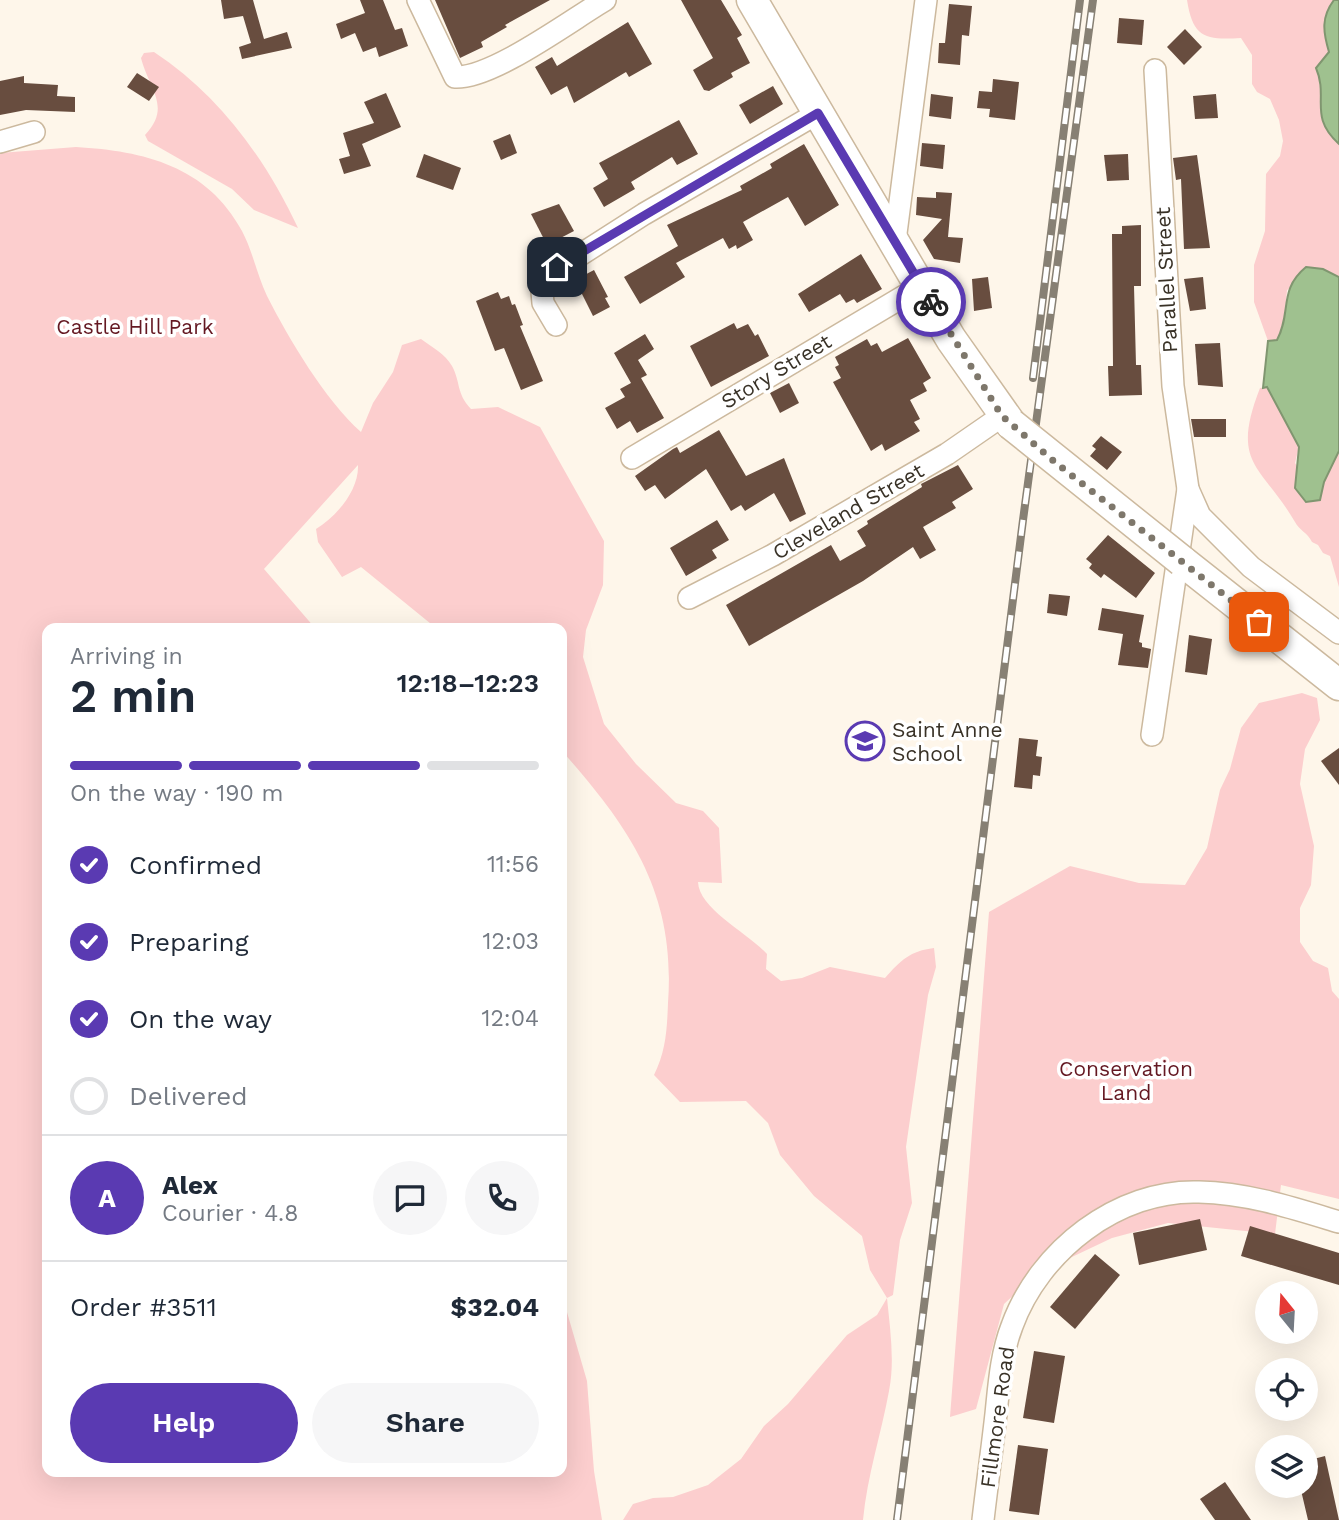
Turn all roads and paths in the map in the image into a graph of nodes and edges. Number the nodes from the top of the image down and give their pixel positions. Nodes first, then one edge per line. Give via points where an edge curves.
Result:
1 (418, 0) edge
2 (605, 0) edge
3 (752, 0) edge
4 (926, 0) edge
5 (1155, 71) dead end
6 (818, 113) junction
7 (34, 132) dead end
8 (0, 142) edge
9 (895, 241) junction
10 (921, 286) junction
11 (556, 325) dead end
12 (1006, 420) junction
13 (632, 458) dead end
14 (1188, 489) junction
15 (690, 598) dead end
16 (1339, 633) edge
17 (1336, 683) edge
18 (1152, 735) dead end
19 (1339, 1222) edge
20 (982, 1520) edge

1 - 2 street via 454,77 479,73
3 - 6 main road
4 - 9 street
5 - 14 street, Parallel Street via 1173,386
6 - 9 main road
6 - 11 street via 557,267 541,280 543,303
7 - 8 street
9 - 10 main road
10 - 12 main road
10 - 13 street, Story Street
12 - 15 street, Cleveland Street
12 - 17 main road, bridge
14 - 16 street, Parallel Street via 1200,516 1251,567
14 - 18 street, Parallel Street
19 - 20 street, Fillmore Road via 1251,1196 1197,1191 1167,1194 1116,1210 1076,1237 1037,1277 1012,1326 1000,1377

